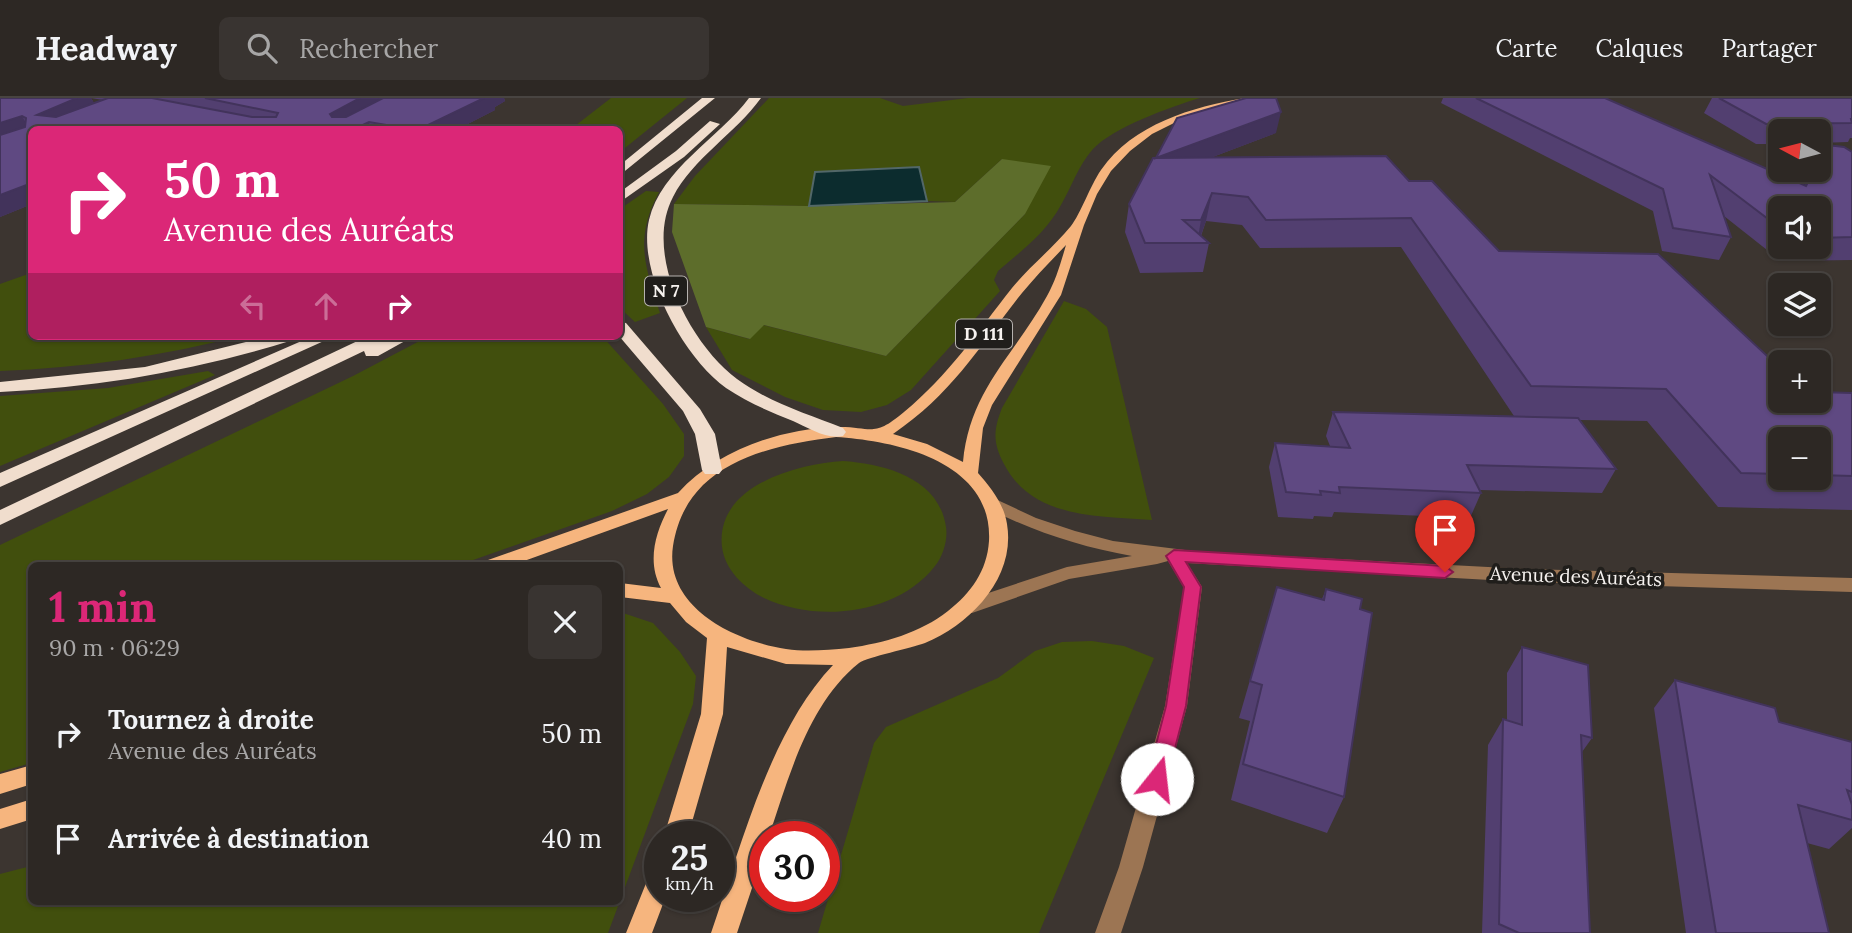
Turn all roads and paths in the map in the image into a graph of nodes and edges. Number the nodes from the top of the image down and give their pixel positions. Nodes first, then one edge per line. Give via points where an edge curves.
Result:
1 (709, 98) edge
2 (741, 98) edge
3 (755, 98) edge
4 (1262, 98) edge
5 (623, 169) edge
6 (623, 196) edge
7 (1078, 224) junction
8 (623, 330) edge
9 (274, 340) edge
10 (318, 340) edge
11 (374, 340) edge
12 (397, 340) edge
13 (0, 387) edge
14 (836, 432) junction
15 (881, 435) junction
16 (712, 470) junction
17 (970, 475) junction
18 (0, 481) edge
19 (50, 494) junction
20 (683, 497) junction
21 (991, 503) junction
22 (0, 518) edge
23 (1174, 556) junction
24 (503, 562) edge
25 (1852, 585) edge
26 (623, 590) edge
27 (675, 597) junction
28 (965, 608) junction
29 (717, 635) junction
30 (853, 657) junction
31 (28, 775) edge
32 (0, 784) edge
33 (28, 810) edge
34 (0, 819) edge
35 (681, 821) edge
36 (647, 912) edge
37 (639, 933) edge
38 (724, 933) edge
39 (1108, 933) edge

1 - 5 highway
2 - 6 highway via 680,154
3 - 14 highway, N 7 via 684,172 665,201 655,228 659,272 679,323 716,373 758,403
4 - 7 main road, D 111 via 1192,112 1134,140 1102,174
7 - 15 main road, D 111 via 1019,288 948,381
7 - 17 main road, D 111 via 1055,295 982,411
8 - 16 highway via 691,409 705,434
9 - 13 highway via 142,374
10 - 18 highway
11 - 19 highway
12 - 19 highway
14 - 15 main road
14 - 16 main road via 791,437
15 - 17 main road via 915,443
16 - 20 main road
17 - 21 main road
19 - 22 highway
20 - 24 main road
20 - 27 main road via 665,529 662,563
21 - 23 street, Avenue des Auréats via 1063,535
21 - 28 main road via 998,528 997,555 986,582
23 - 25 street, Avenue des Auréats via 1428,572
23 - 28 street, Avenue des Auréats via 1067,573
23 - 39 street via 1193,587 1176,706
26 - 27 main road
27 - 29 main road
28 - 30 main road via 934,630 896,647
29 - 30 main road via 757,651 804,659
29 - 35 main road via 719,675 713,721
30 - 38 main road via 822,690 802,723
31 - 32 main road
33 - 34 main road
36 - 37 main road

